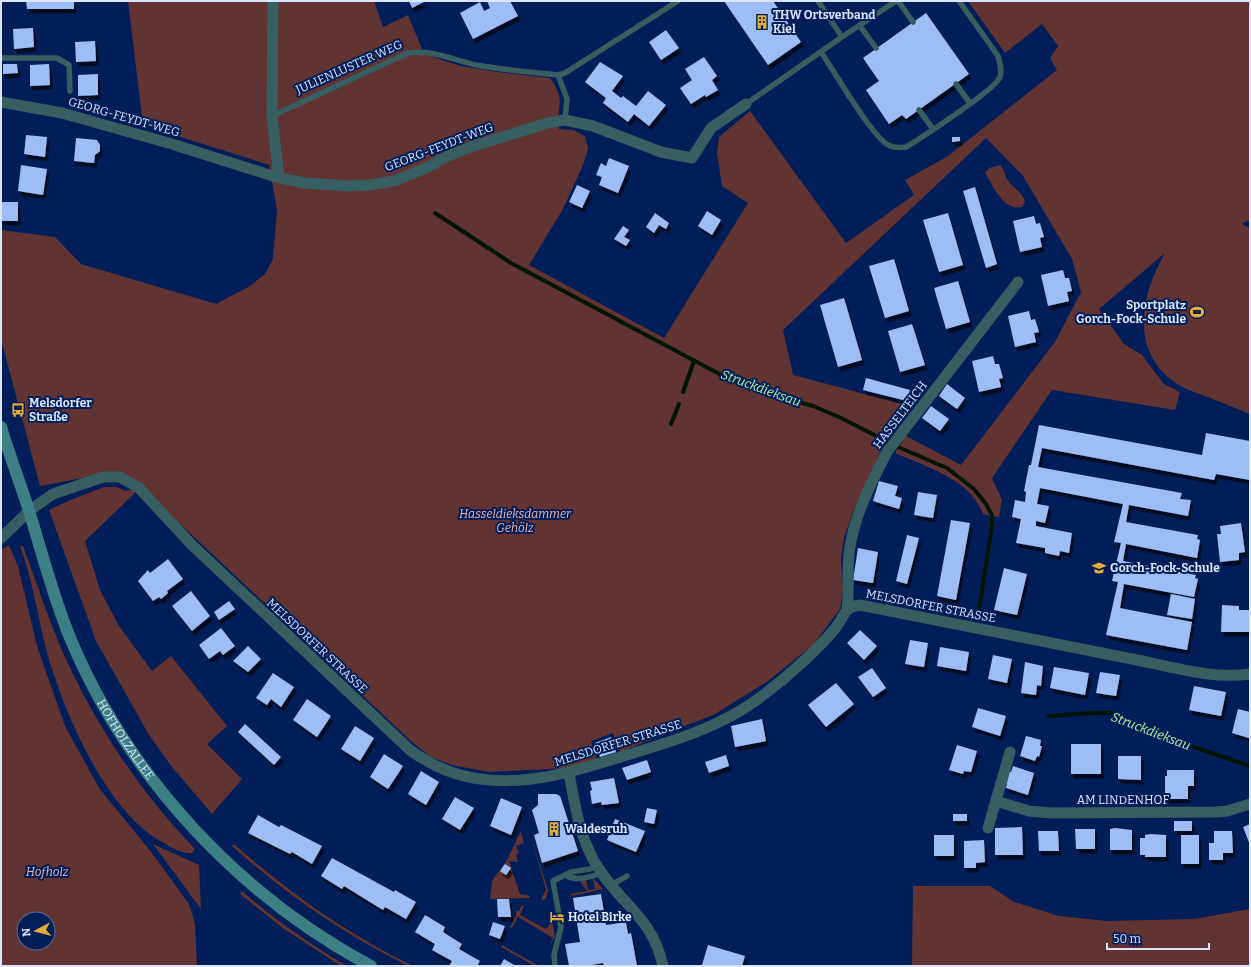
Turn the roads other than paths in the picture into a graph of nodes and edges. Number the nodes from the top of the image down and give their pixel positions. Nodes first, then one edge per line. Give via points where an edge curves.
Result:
1 (273, 1) edge
2 (678, 1) edge
3 (818, 1) edge
4 (897, 1) edge
5 (959, 1) edge
6 (913, 22) dead end
7 (860, 26) junction
8 (842, 37) junction
9 (876, 48) dead end
10 (821, 52) junction
11 (1, 58) edge
12 (558, 75) junction
13 (956, 84) dead end
14 (70, 91) dead end
15 (1, 102) edge
16 (970, 103) junction
17 (746, 104) joint
18 (919, 110) dead end
19 (272, 116) junction
20 (565, 120) junction
21 (933, 129) junction
22 (279, 178) junction
23 (1018, 282) dead end
24 (1, 427) edge
25 (29, 511) junction
26 (1, 538) edge
27 (848, 608) junction
28 (1248, 676) edge
29 (1010, 752) dead end
30 (569, 773) junction
31 (996, 801) junction
32 (1250, 804) edge
33 (988, 828) dead end
34 (599, 870) junction
35 (627, 876) dead end
36 (611, 885) junction
37 (372, 966) edge
38 (555, 966) edge
39 (663, 966) edge

1 - 19 street
2 - 12 lane
3 - 8 lane
4 - 6 lane
4 - 7 lane
5 - 16 lane via 998,56 1000,64 999,78 995,84
7 - 8 lane
7 - 9 lane
8 - 10 lane
10 - 17 lane
10 - 21 lane via 874,132 888,145 906,146
11 - 14 lane via 63,60 69,65
12 - 19 lane, JULIENLUSTER WEG via 483,66 419,51 408,53
12 - 20 lane via 566,99
13 - 16 lane
15 - 22 street, GEORG-FEYDT-WEG via 70,115
16 - 21 lane
17 - 20 street, GEORG-FEYDT-WEG via 711,128 692,158 661,152 593,126
18 - 21 lane
19 - 22 street
20 - 22 street, GEORG-FEYDT-WEG via 470,147 394,181 347,186
23 - 27 street, HASSELTEICH via 887,452 873,479 852,540
24 - 25 street, HOFHOLZALLEE
25 - 26 street, MELSDORFER STRASSE
25 - 30 street, MELSDORFER STRASSE via 53,494 103,476 120,477 139,488 192,545 249,600 419,757 449,771 488,780 515,780
25 - 37 street, HOFHOLZALLEE via 71,640 102,704 147,772 174,807 252,885 288,914
27 - 28 street, MELSDORFER STRASSE via 860,605 1191,671
27 - 30 street, MELSDORFER STRASSE via 837,627 817,647 762,697 744,708 692,734
29 - 31 street
30 - 34 street via 582,836
31 - 32 street, AM LINDENHOF via 1029,811 1057,813 1215,812
31 - 33 street
34 - 36 street
34 - 38 lane via 571,872 552,884 561,927 554,955
35 - 36 lane
36 - 39 street via 645,922 656,942

